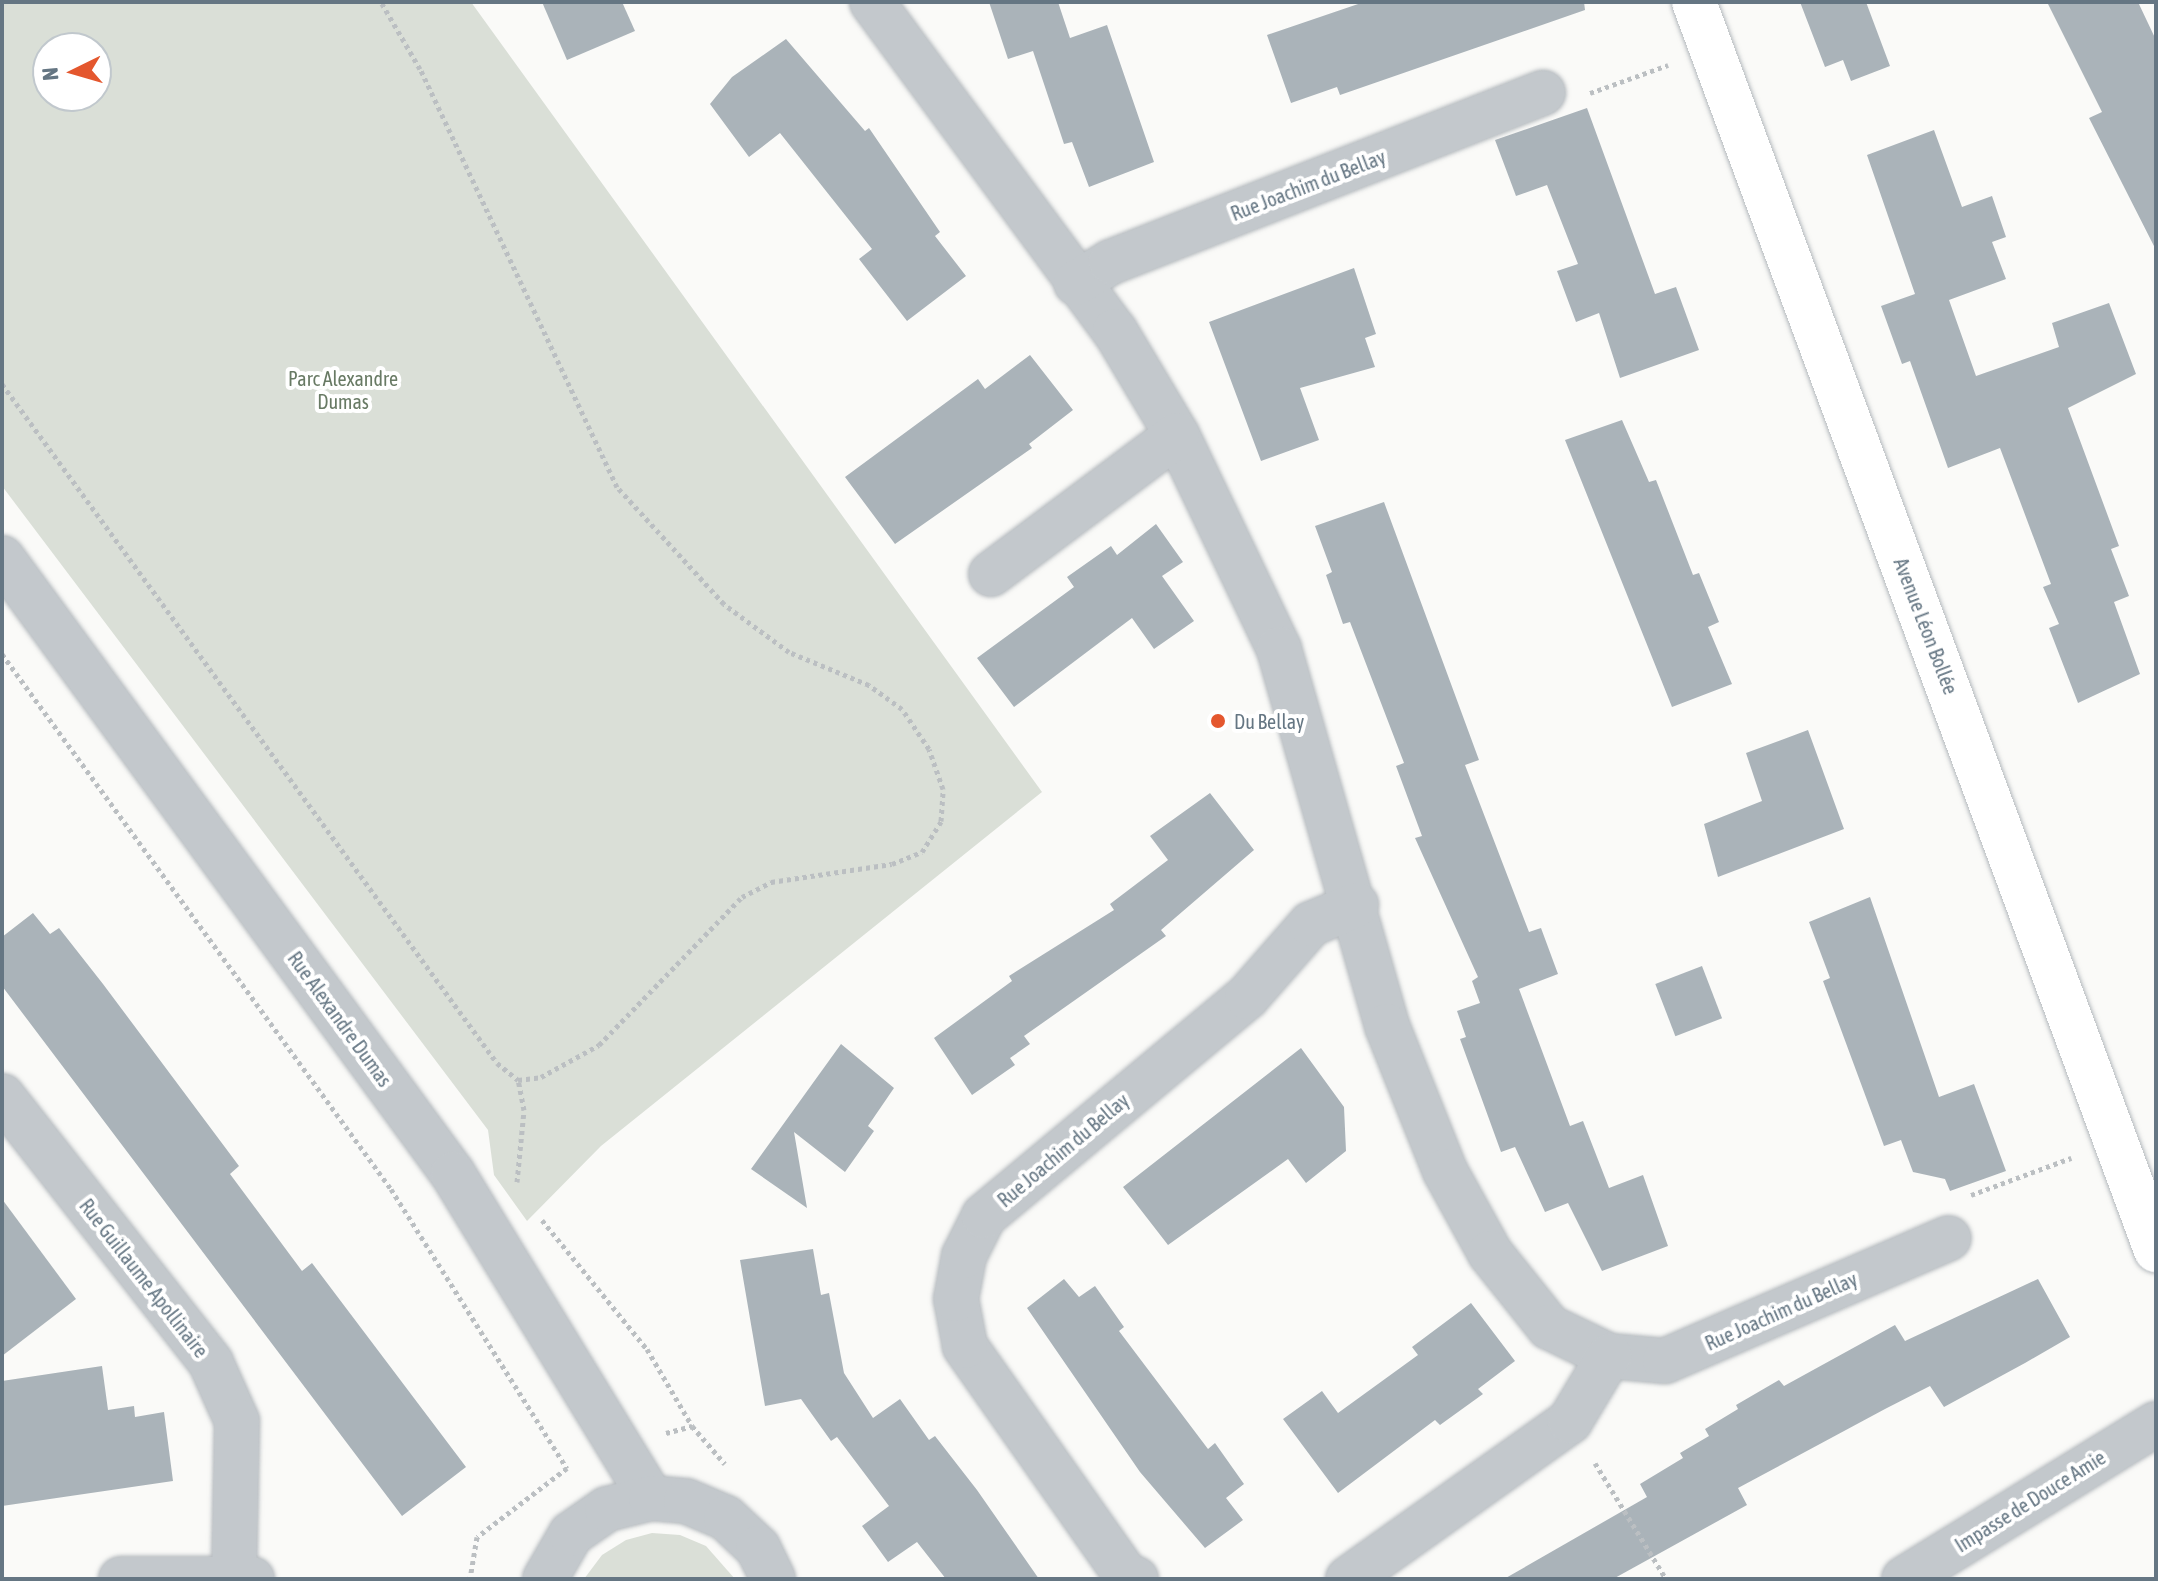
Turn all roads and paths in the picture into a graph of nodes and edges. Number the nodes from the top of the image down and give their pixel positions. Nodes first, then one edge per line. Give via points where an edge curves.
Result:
1 (381, 2) edge
2 (872, 2) edge
3 (1694, 2) edge
4 (1712, 50) junction
5 (1543, 93) joint
6 (1076, 283) junction
7 (2, 384) edge
8 (1177, 435) junction
9 (2, 558) edge
10 (991, 574) dead end
11 (2, 654) edge
12 (1356, 905) junction
13 (518, 1080) junction
14 (2, 1096) edge
15 (2114, 1142) junction
16 (525, 1196) dead end
17 (533, 1209) dead end
18 (1949, 1238) joint
19 (2156, 1250) edge
20 (1609, 1356) junction
21 (1570, 1421) junction
22 (2156, 1424) edge
23 (734, 1474) dead end
24 (651, 1498) junction
25 (243, 1578) edge
26 (121, 1579) edge
27 (470, 1579) edge
28 (545, 1579) edge
29 (773, 1579) edge
30 (1136, 1579) edge
31 (1348, 1579) edge
32 (1666, 1579) edge
33 (1904, 1579) edge

1 - 13 path via 420,69 617,487 724,604 789,652 869,685 902,709 929,749 943,789 941,821 922,852 892,864 771,882 742,897 599,1045 541,1077
2 - 6 street, Rue Joachim du Bellay
3 - 4 main road, Avenue Léon Bollée
4 - 5 path via 1559,104
4 - 15 main road, Avenue Léon Bollée
5 - 6 street, Rue Joachim du Bellay via 1111,262
6 - 8 street, Rue Joachim du Bellay via 1115,331
7 - 13 path via 497,1063
8 - 10 street
8 - 12 street, Rue Joachim du Bellay via 1279,649
9 - 24 street, Rue Alexandre Dumas via 453,1174
11 - 27 path via 391,1189 567,1468 477,1537
12 - 20 street, Rue Joachim du Bellay via 1387,1026 1445,1171 1490,1253 1549,1327
12 - 30 street, Rue Joachim du Bellay via 1311,924 1247,997 984,1216 964,1256 956,1299 965,1346 1125,1574
13 - 16 path via 524,1110 515,1165
14 - 25 street, Rue Guillaume Apollinaire via 211,1363 237,1421
15 - 18 path via 1945,1205
15 - 19 main road, Avenue Léon Bollée
17 - 23 path via 647,1349 692,1426
18 - 20 street, Rue Joachim du Bellay via 1665,1361
20 - 21 street
21 - 31 street
21 - 32 path
22 - 33 street, Impasse de Douce Amie
24 - 28 street via 607,1509 571,1534
24 - 29 street via 686,1501 726,1518 758,1548
25 - 26 street

